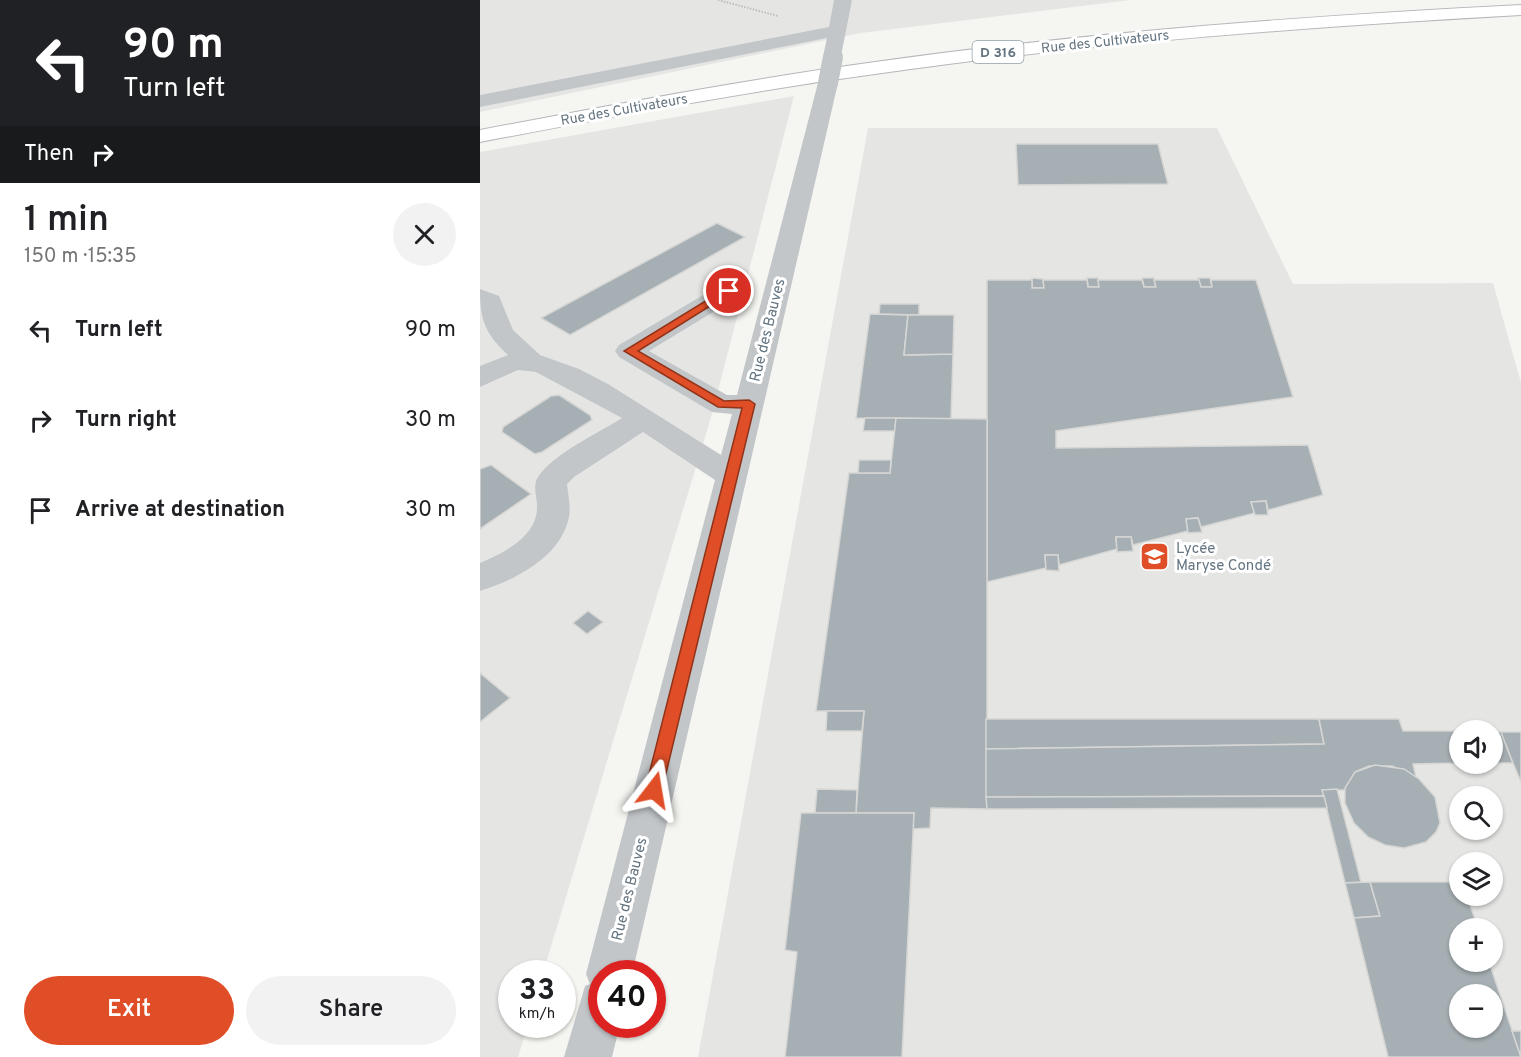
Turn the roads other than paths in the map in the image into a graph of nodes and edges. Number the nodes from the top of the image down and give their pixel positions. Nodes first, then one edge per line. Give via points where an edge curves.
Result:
1 (843, 0) edge
2 (1521, 3) edge
3 (1521, 10) edge
4 (836, 31) junction
5 (480, 101) edge
6 (480, 125) edge
7 (480, 136) edge
8 (729, 291) dead end
9 (480, 297) edge
10 (529, 360) junction
11 (480, 378) edge
12 (749, 404) junction
13 (642, 419) junction
14 (731, 476) junction
15 (480, 578) edge
16 (612, 960) edge
17 (593, 1038) edge
18 (588, 1057) edge

1 - 4 street, Rue des Bauves
2 - 6 main road, Rue des Cultivateurs / D 316 via 1234,21 934,51
3 - 7 main road, Rue des Cultivateurs / D 316 via 1310,22 1010,50 749,87
4 - 5 street
4 - 12 street, Rue des Bauves via 831,70
8 - 12 street via 629,351 722,405
9 - 10 street via 490,302 501,333
10 - 11 street via 507,363
10 - 13 street via 561,371
12 - 14 street, Rue des Bauves
13 - 14 street
13 - 15 street via 563,469 551,482 553,519 542,540 510,564
14 - 16 street, Rue des Bauves
17 - 18 street

